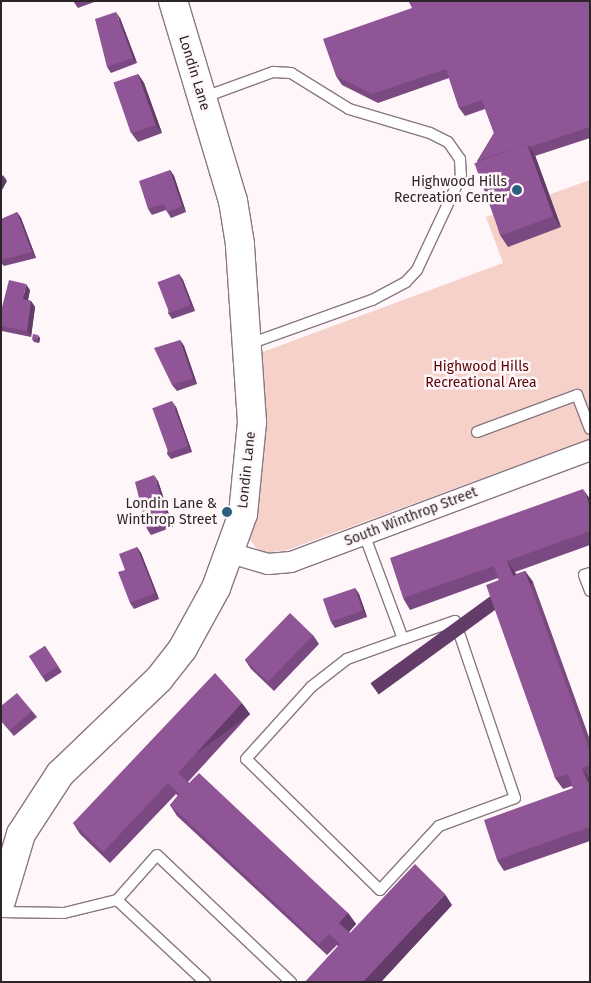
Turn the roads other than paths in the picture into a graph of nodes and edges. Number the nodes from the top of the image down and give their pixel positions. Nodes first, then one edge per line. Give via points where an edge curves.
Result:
1 (173, 1) edge
2 (202, 98) junction
3 (249, 344) junction
4 (590, 429) edge
5 (477, 432) dead end
6 (589, 453) edge
7 (364, 534) junction
8 (230, 553) junction
9 (590, 573) edge
10 (590, 591) edge
11 (403, 639) junction
12 (117, 900) junction
13 (1, 901) edge
14 (1, 912) edge
15 (205, 982) edge
16 (291, 982) edge

1 - 2 street, Londin Lane
2 - 3 street, Londin Lane via 233,201
2 - 3 lane via 273,72 291,73 349,109 430,133 448,142 460,159 461,176 417,270 406,282 372,300
3 - 8 street, Londin Lane via 251,456 243,514
4 - 5 lane via 576,395
6 - 7 street, South Winthrop Street
7 - 8 street, South Winthrop Street via 291,562 268,564
7 - 11 lane
8 - 13 street, Londin Lane via 200,619 159,679 84,747 39,804 21,834
9 - 10 lane via 584,575
11 - 11 lane via 455,621 515,798 440,826 380,890 246,759 311,687 347,659
12 - 14 lane via 64,913
12 - 15 lane
12 - 16 lane via 158,855

